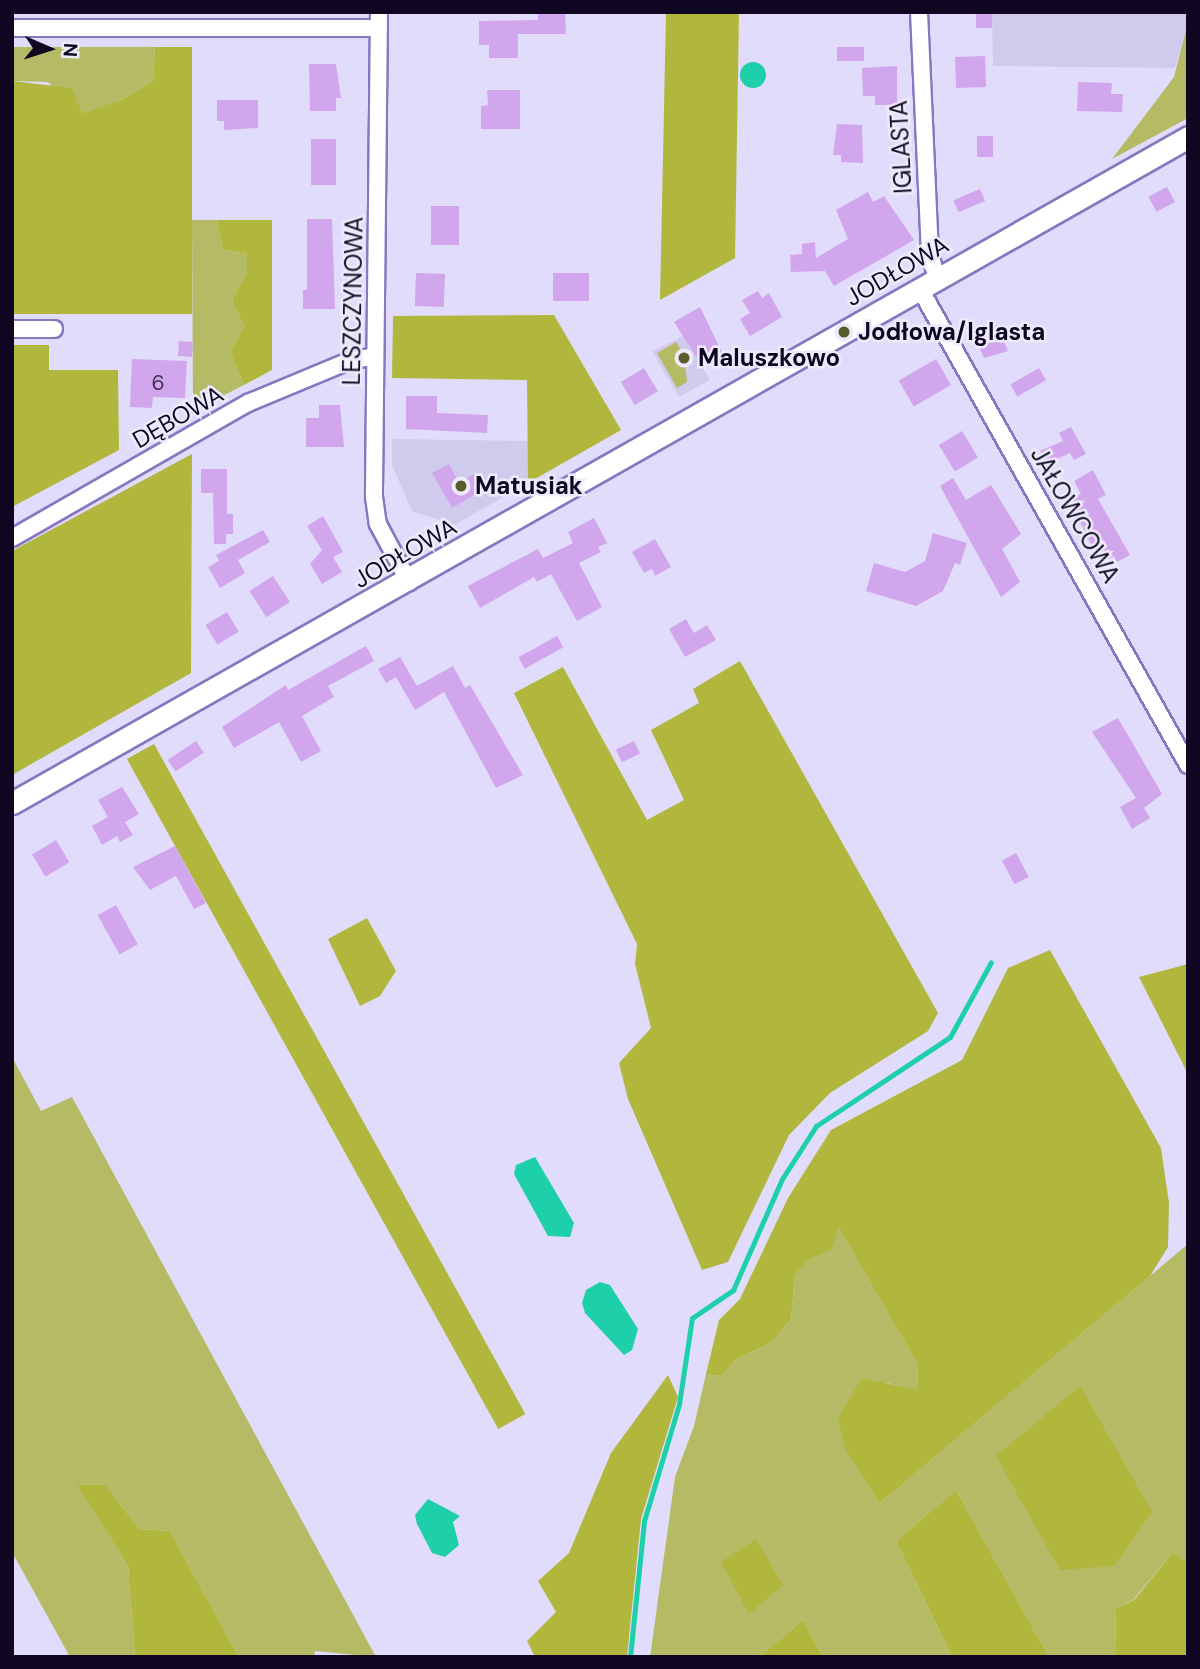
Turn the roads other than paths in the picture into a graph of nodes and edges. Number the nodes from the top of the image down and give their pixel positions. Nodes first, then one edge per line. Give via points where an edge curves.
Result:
1 (919, 12) edge
2 (379, 20) edge
3 (12, 28) edge
4 (1188, 137) edge
5 (928, 284) junction
6 (12, 329) edge
7 (54, 329) dead end
8 (375, 356) junction
9 (12, 538) edge
10 (408, 582) junction
11 (1188, 765) edge
12 (12, 803) edge

1 - 5 street, IGLASTA
2 - 3 street
2 - 8 street, LESZCZYNOWA
4 - 5 street, JODŁOWA
5 - 10 street, JODŁOWA
5 - 11 street, JAŁOWCOWA
6 - 7 street
8 - 9 street, DĘBOWA via 349,361 248,403
8 - 10 street, LESZCZYNOWA via 378,524
10 - 12 street, JODŁOWA

